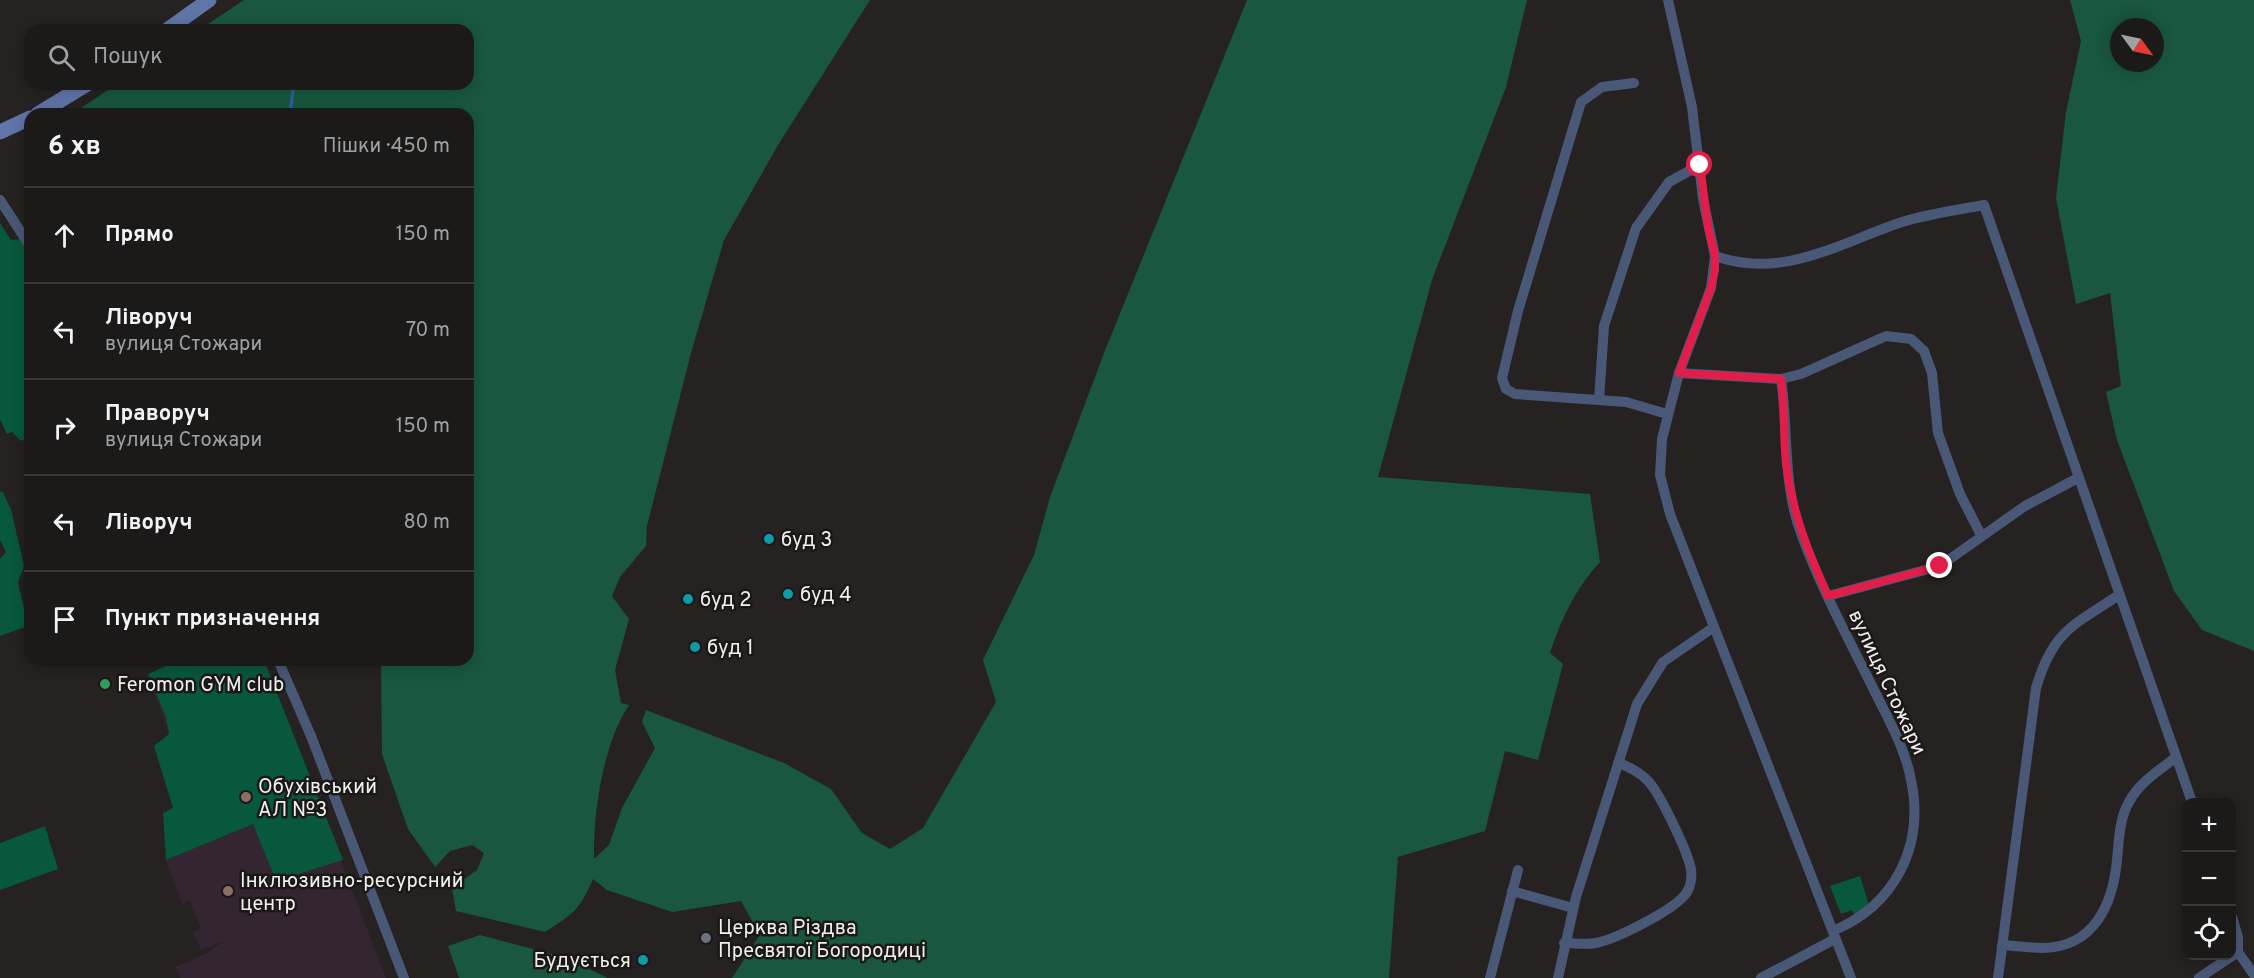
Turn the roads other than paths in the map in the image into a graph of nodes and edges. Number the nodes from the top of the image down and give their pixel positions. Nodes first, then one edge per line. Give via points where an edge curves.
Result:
1 (209, 0) edge
2 (1668, 0) edge
3 (175, 24) edge
4 (1634, 83) dead end
5 (77, 90) edge
6 (48, 108) edge
7 (24, 121) edge
8 (0, 132) edge
9 (1700, 165) junction
10 (0, 200) edge
11 (24, 237) edge
12 (1715, 256) junction
13 (1679, 373) junction
14 (1781, 379) junction
15 (1599, 400) junction
16 (1667, 414) junction
17 (2078, 478) junction
18 (1981, 535) junction
19 (2119, 595) junction
20 (1828, 596) junction
21 (1714, 627) junction
22 (281, 666) edge
23 (2175, 758) junction
24 (1618, 763) junction
25 (2190, 798) edge
26 (1518, 870) dead end
27 (1512, 891) junction
28 (1573, 908) junction
29 (2236, 930) edge
30 (1834, 935) junction
31 (1564, 943) junction
32 (2002, 945) junction
33 (2238, 952) junction
34 (2254, 975) edge
35 (404, 978) edge
36 (1490, 978) edge
37 (1558, 978) edge
38 (1761, 978) edge
39 (1851, 978) edge
40 (1998, 978) edge
41 (2199, 978) edge

1 - 3 main road
2 - 9 street via 1684,62
4 - 15 street via 1602,87 1581,102 1502,378 1506,389 1515,394
5 - 6 main road
7 - 8 main road
9 - 12 street
9 - 15 street via 1669,182 1636,228 1604,326
10 - 11 street
12 - 13 street via 1711,288
12 - 17 street via 1750,264 1799,261 1905,221 1984,205
13 - 14 street
13 - 16 street
14 - 18 street via 1886,336 1911,339 1924,351 1932,372 1938,433 1960,494
14 - 20 street, вулиця Стожари via 1791,497 1801,535
15 - 16 street via 1626,402
16 - 21 street via 1660,461 1664,492
17 - 18 street
17 - 19 street
18 - 20 street via 1940,566
19 - 23 street via 2138,641
19 - 32 street via 2069,628 2051,647 2043,663 2036,688
20 - 30 street, вулиця Стожари via 1898,740 1911,779 1914,806 1908,850 1892,887 1868,913
21 - 24 street via 1677,650 1653,676 1636,704
21 - 30 street
22 - 35 street
23 - 25 street
23 - 32 street via 2146,781 2127,804 2112,897 2096,923 2060,946
24 - 28 street
24 - 31 street via 1633,768 1650,783 1691,869 1688,890 1682,898 1617,937 1593,944
26 - 27 street
27 - 28 street
27 - 36 street
28 - 31 street
29 - 33 street
30 - 38 street, вулиця Стожари
30 - 39 street
31 - 37 street
32 - 40 street
33 - 34 street
33 - 41 street

